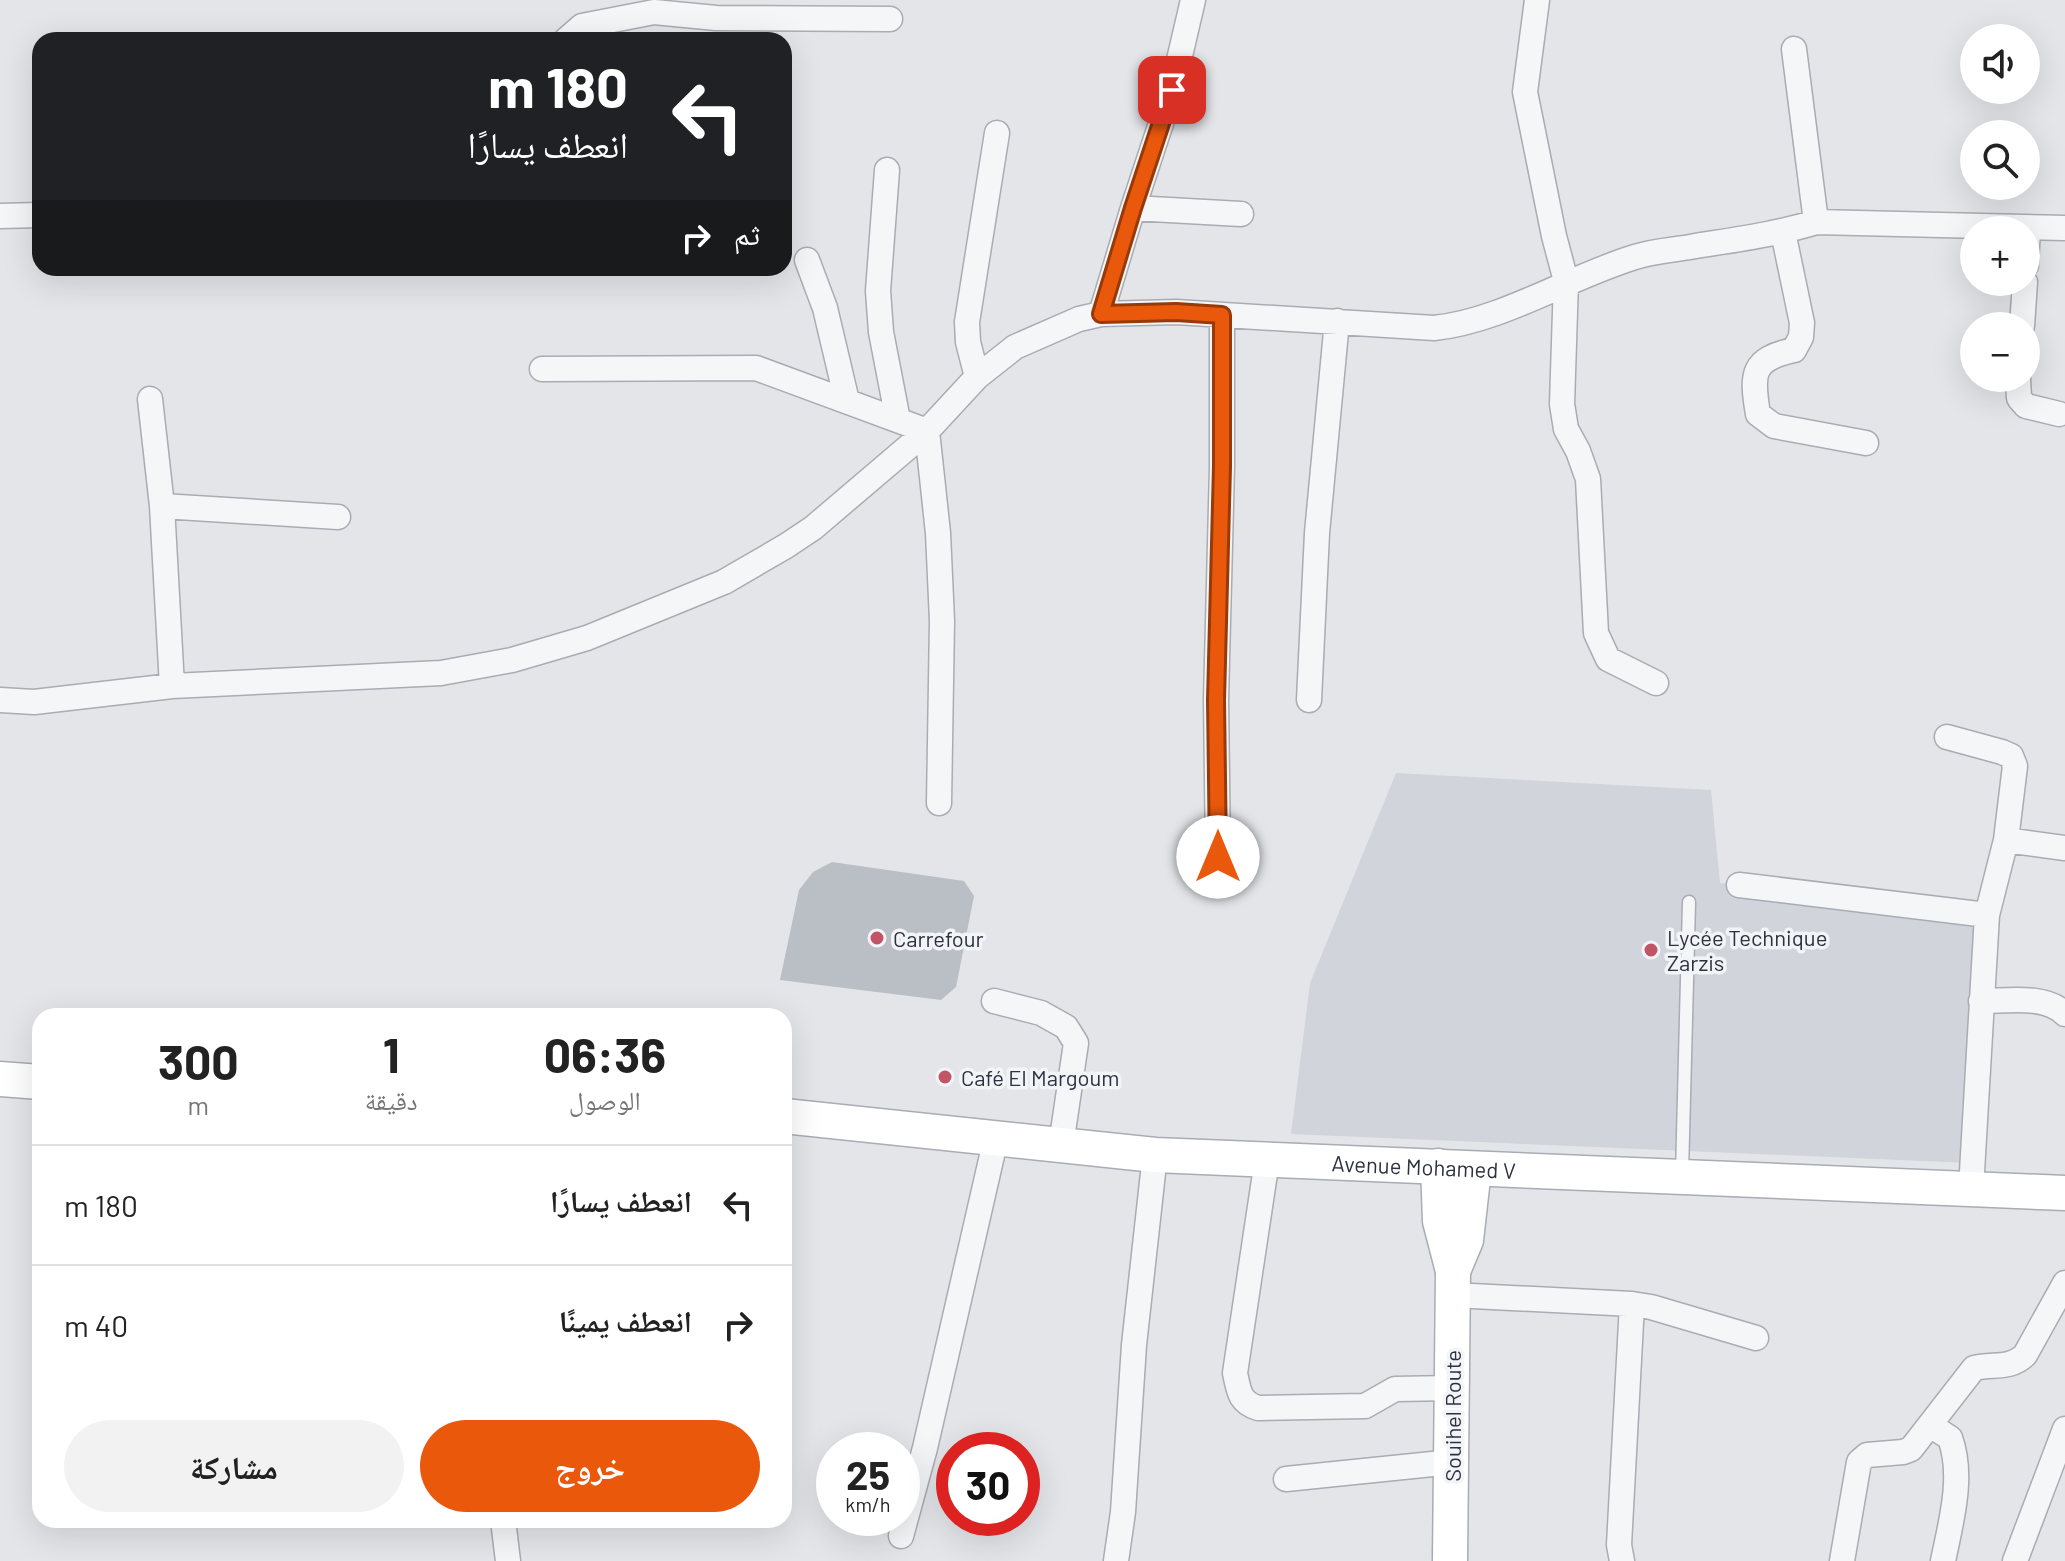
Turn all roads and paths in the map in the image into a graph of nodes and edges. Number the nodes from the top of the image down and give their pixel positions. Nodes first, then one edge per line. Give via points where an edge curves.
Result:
1 (1193, 0) edge
2 (1537, 0) edge
3 (654, 6) edge
4 (890, 19) dead end
5 (575, 32) edge
6 (1794, 49) dead end
7 (997, 133) dead end
8 (887, 170) dead end
9 (1133, 208) junction
10 (1241, 214) dead end
11 (32, 215) edge
12 (0, 216) edge
13 (1816, 222) junction
14 (1960, 227) edge
15 (2065, 228) edge
16 (2040, 229) edge
17 (1783, 232) junction
18 (807, 260) dead end
19 (1566, 281) junction
20 (1101, 314) junction
21 (1222, 315) junction
22 (1337, 321) junction
23 (542, 369) dead end
24 (977, 377) junction
25 (2019, 392) edge
26 (150, 399) dead end
27 (847, 401) junction
28 (2059, 414) dead end
29 (898, 420) junction
30 (927, 431) junction
31 (1866, 443) dead end
32 (162, 506) junction
33 (338, 517) dead end
34 (1656, 683) dead end
35 (172, 686) junction
36 (0, 700) edge
37 (1309, 700) dead end
38 (1947, 737) dead end
39 (939, 803) dead end
40 (2006, 840) junction
41 (2065, 848) edge
42 (1218, 857) dead end
43 (1739, 885) dead end
44 (1689, 902) dead end
45 (1987, 915) junction
46 (994, 1001) dead end
47 (1981, 1001) junction
48 (2065, 1014) edge
49 (0, 1079) edge
50 (32, 1081) edge
51 (792, 1117) edge
52 (996, 1138) junction
53 (1061, 1145) junction
54 (1155, 1155) junction
55 (1267, 1160) junction
56 (1438, 1166) junction
57 (1474, 1169) junction
58 (1681, 1177) junction
59 (1971, 1189) junction
60 (2065, 1193) edge
61 (1453, 1283) junction
62 (2065, 1283) edge
63 (1632, 1304) junction
64 (1756, 1338) dead end
65 (1453, 1388) junction
66 (1930, 1425) junction
67 (2065, 1429) edge
68 (1452, 1462) junction
69 (920, 1466) edge
70 (1286, 1479) dead end
71 (504, 1528) edge
72 (508, 1561) edge
73 (1116, 1561) edge
74 (1450, 1561) edge
75 (1622, 1561) edge
76 (1842, 1561) edge
77 (1943, 1561) edge
78 (2015, 1561) edge

1 - 9 street via 1172,90
2 - 19 street via 1525,92
3 - 4 street via 716,18
3 - 5 street
6 - 13 street
7 - 24 street via 967,322
8 - 29 street via 878,291
9 - 10 street
9 - 20 street
11 - 12 street
13 - 14 street
13 - 17 street
15 - 16 street
17 - 19 street via 1641,255
17 - 31 street via 1801,337 1794,350 1770,355 1756,373 1758,414 1774,426
18 - 27 street via 825,308
19 - 22 street via 1458,325
19 - 34 street via 1562,404 1566,429 1588,479 1596,633 1608,659
20 - 21 street
20 - 24 street via 1015,347
21 - 22 street
21 - 42 street
22 - 37 street via 1317,533
23 - 27 street via 756,368
24 - 30 street
25 - 28 street via 2026,406
26 - 32 street
27 - 29 street
29 - 30 street
30 - 35 street via 786,546 724,582 587,638 441,673
30 - 39 street via 942,621
32 - 33 street
32 - 35 street
35 - 36 street via 34,702
38 - 40 street via 2011,756 2016,775
40 - 41 street
40 - 45 street
43 - 45 street
44 - 58 lane
45 - 47 street
46 - 53 street via 1041,1013 1066,1027 1076,1043
47 - 48 street via 2044,1002
47 - 59 street
49 - 50 main road
51 - 52 main road, Avenue Mohamed V
52 - 53 main road, Avenue Mohamed V
52 - 69 street
53 - 54 main road, Avenue Mohamed V
54 - 55 main road, Avenue Mohamed V
54 - 73 street
55 - 56 main road, Avenue Mohamed V
55 - 65 street via 1235,1373 1240,1398 1258,1408 1349,1407 1365,1406 1400,1388
56 - 57 main road, Avenue Mohamed V
56 - 61 main road via 1440,1221
57 - 58 main road, Avenue Mohamed V
57 - 61 main road via 1466,1240
58 - 59 main road, Avenue Mohamed V
59 - 60 main road, Avenue Mohamed V
61 - 63 street
61 - 65 main road, Souihel Route
62 - 66 street via 2025,1355 2009,1366 1974,1368
63 - 64 street
63 - 75 street
65 - 68 main road, Souihel Route
66 - 76 street via 1911,1449 1867,1455 1859,1462
66 - 77 street via 1950,1438 1955,1464 1953,1516
67 - 78 street
68 - 70 street
68 - 74 main road, Souihel Route
71 - 72 street

